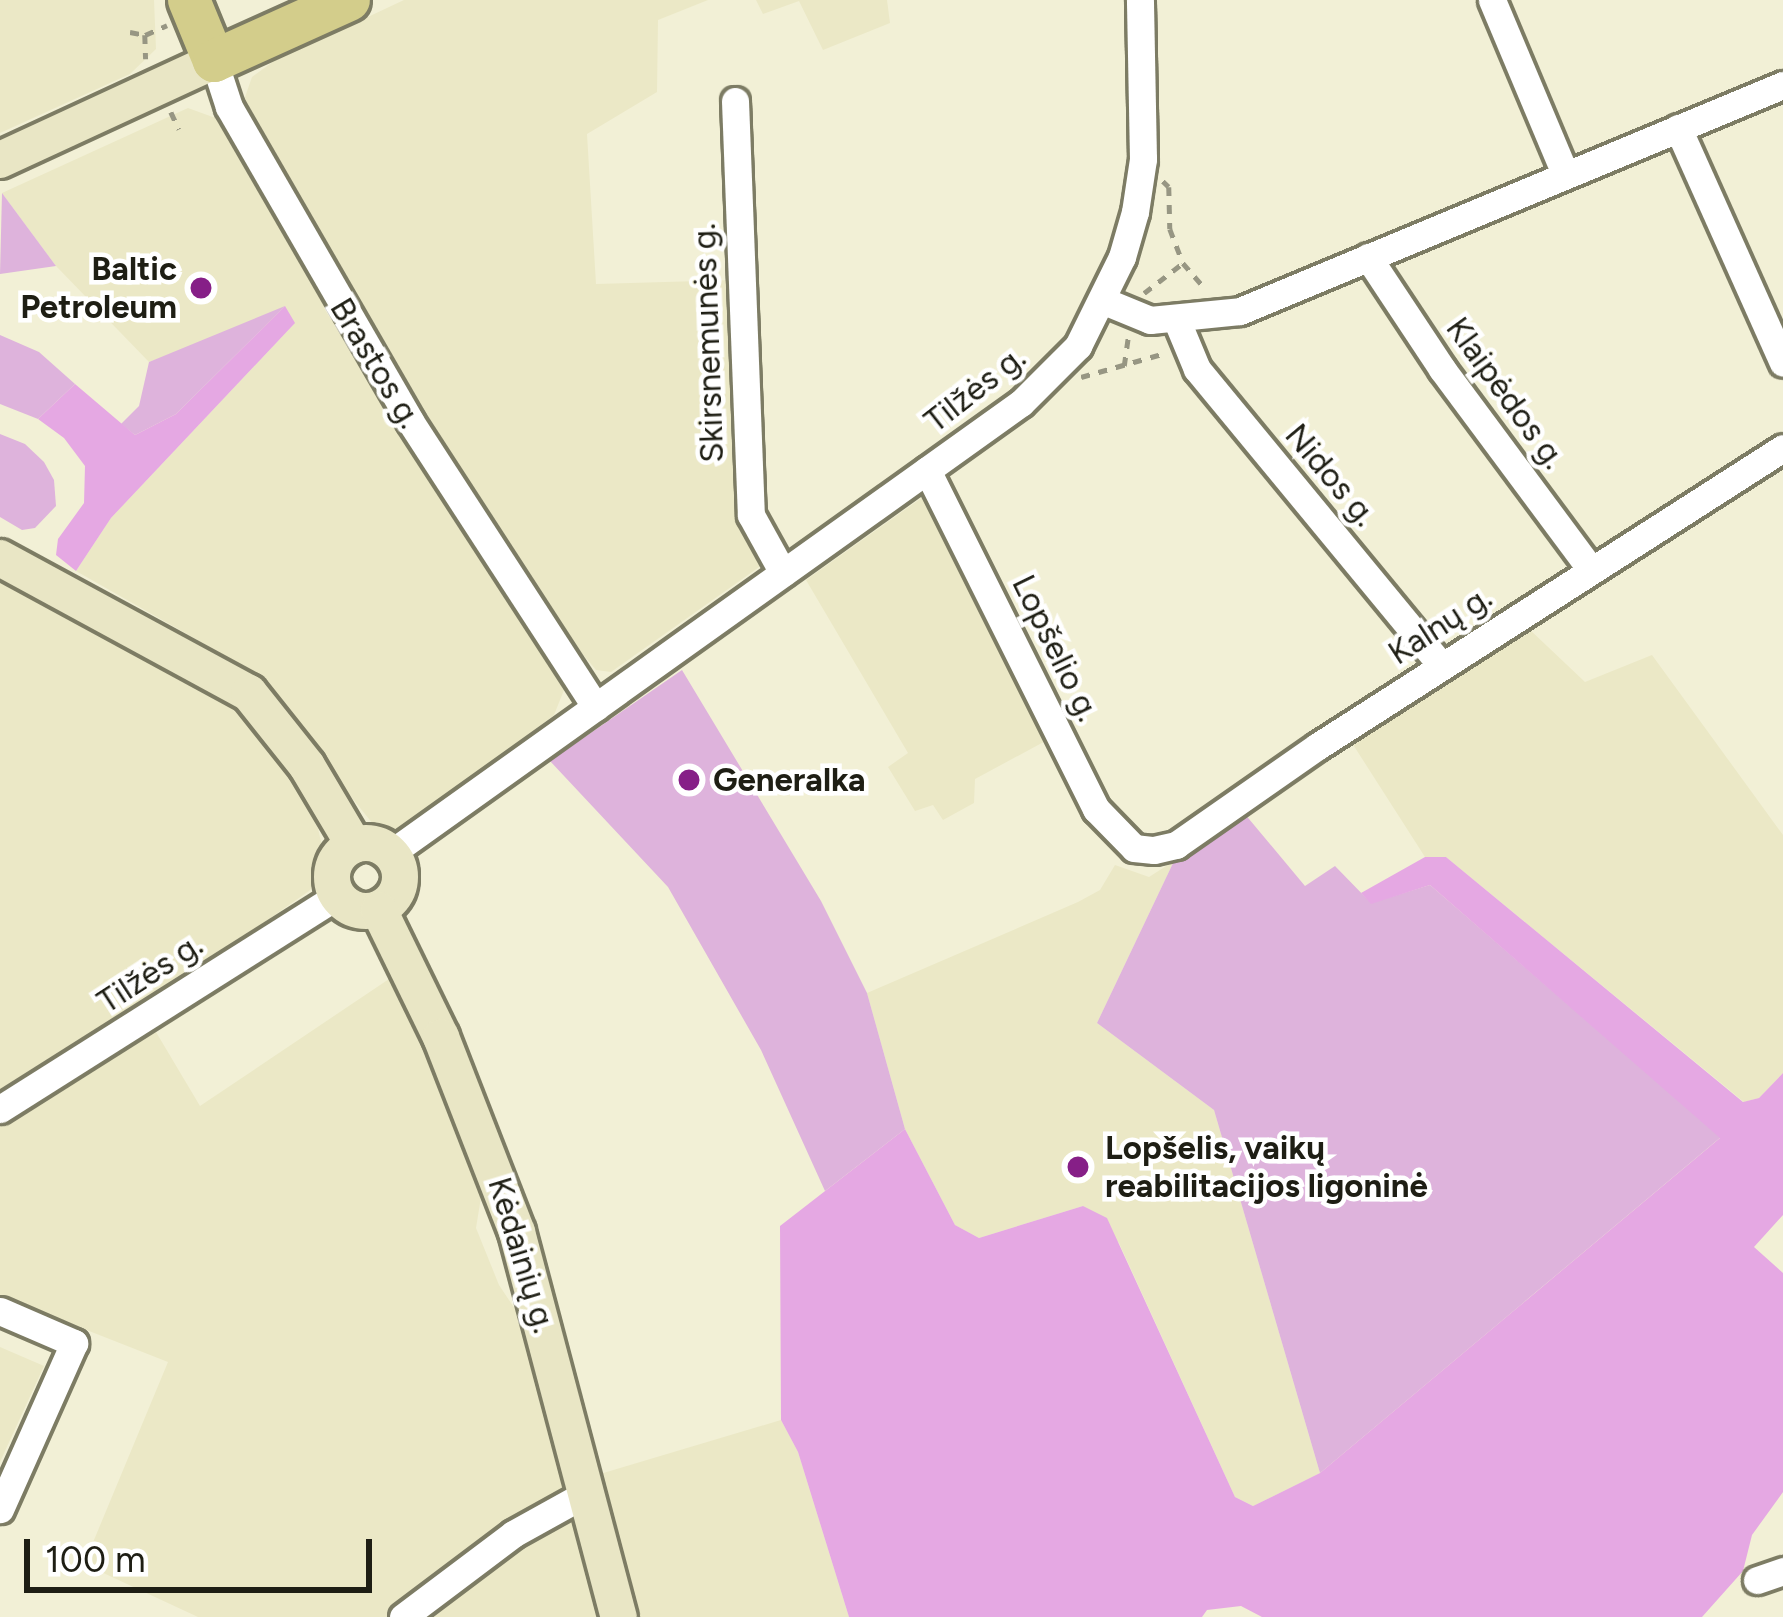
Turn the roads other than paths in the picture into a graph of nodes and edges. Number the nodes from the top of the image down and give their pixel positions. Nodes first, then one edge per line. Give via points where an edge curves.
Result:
1 (189, 0) edge
2 (349, 0) edge
3 (1140, 0) edge
4 (1492, 0) edge
5 (214, 62) junction
6 (1783, 85) edge
7 (735, 101) dead end
8 (1678, 128) junction
9 (0, 160) edge
10 (1565, 175) junction
11 (1368, 257) junction
12 (1104, 301) junction
13 (1182, 333) junction
14 (1783, 363) edge
15 (1783, 448) edge
16 (927, 470) junction
17 (0, 558) edge
18 (1591, 568) junction
19 (783, 573) junction
20 (1442, 666) junction
21 (596, 707) junction
22 (354, 845) junction
23 (1134, 848) joint
24 (391, 853) junction
25 (337, 896) junction
26 (379, 910) junction
27 (0, 1109) edge
28 (0, 1311) edge
29 (587, 1493) junction
30 (0, 1509) edge
31 (403, 1617) edge
32 (619, 1617) edge

1 - 5 main road, Brastos g.
2 - 5 main road
3 - 12 street, Tilžės g. via 1143,159 1129,234
4 - 10 street
5 - 9 main road
5 - 21 street, Brastos g. via 229,106 400,405
6 - 8 street
7 - 19 street, Skirsnemunės g. via 751,515
8 - 10 street
8 - 14 street
10 - 11 street
11 - 13 street
11 - 18 street, Klaipėdos g.
12 - 13 street
12 - 16 street, Tilžės g. via 1045,385
13 - 20 street, Nidos g. via 1197,369
15 - 18 street, Kalnų g.
16 - 19 street, Tilžės g.
16 - 23 street, Lopšelio g. via 1096,809
17 - 22 main road via 249,693 307,766
18 - 20 street, Kalnų g.
19 - 21 street, Tilžės g.
20 - 23 street, Kalnų g. via 1176,845
21 - 24 street, Tilžės g.
22 - 24 main road
22 - 25 main road via 332,873
24 - 26 main road via 401,878
25 - 26 main road via 356,910
25 - 27 street, Tilžės g.
26 - 29 main road, Kėdainių g. via 494,1164
28 - 30 street via 74,1343
29 - 31 street via 512,1534
29 - 32 main road, Kėdainių g.

